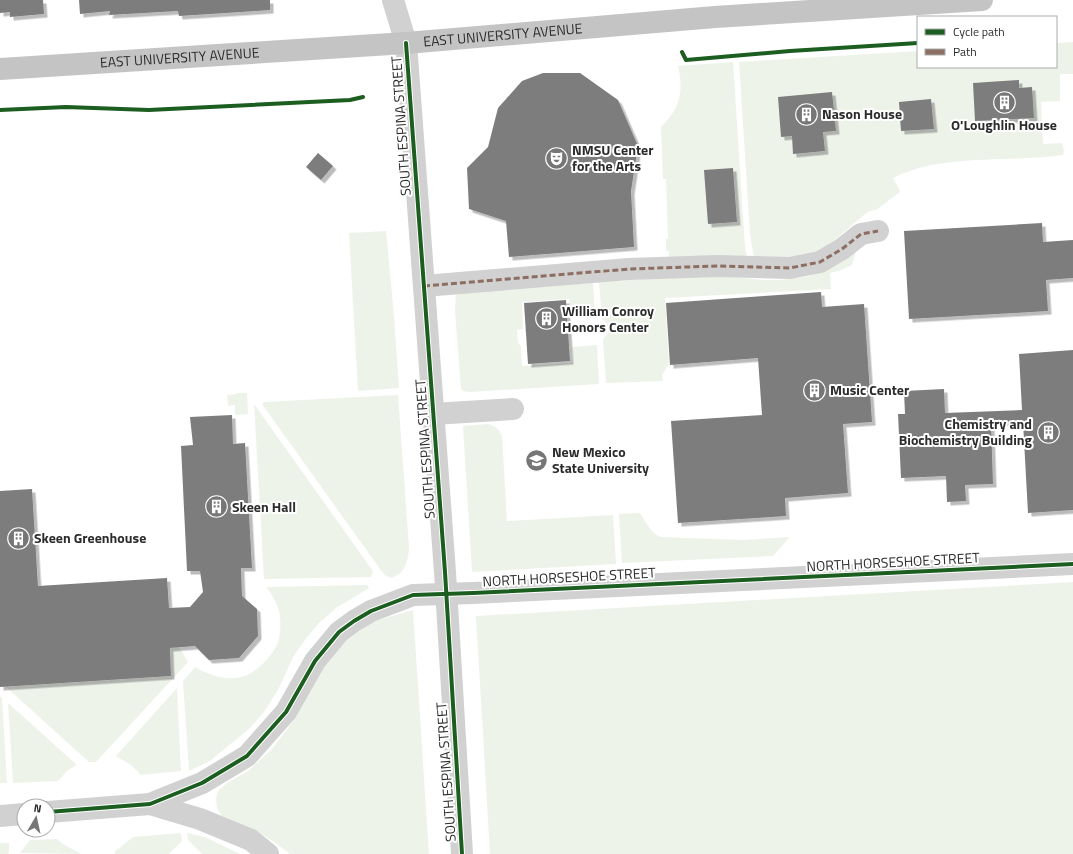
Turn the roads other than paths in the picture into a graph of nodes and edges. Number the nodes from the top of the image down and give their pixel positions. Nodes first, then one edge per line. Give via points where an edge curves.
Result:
1 (393, 0) edge
2 (982, 0) edge
3 (900, 3) edge
4 (406, 43) junction
5 (0, 69) edge
6 (878, 231) dead end
7 (424, 286) junction
8 (513, 409) dead end
9 (433, 414) junction
10 (1073, 564) edge
11 (446, 594) junction
12 (150, 804) junction
13 (56, 811) edge
14 (16, 815) edge
15 (0, 816) edge
16 (268, 854) edge
17 (462, 854) edge

1 - 4 street, SOUTH ESPINA STREET
2 - 3 main road, EAST UNIVERSITY AVENUE
3 - 4 main road, EAST UNIVERSITY AVENUE
4 - 5 main road, EAST UNIVERSITY AVENUE
4 - 7 street, SOUTH ESPINA STREET
6 - 7 street via 860,234 820,262 790,268 717,266 629,269
7 - 9 street, SOUTH ESPINA STREET
8 - 9 street
9 - 11 street, SOUTH ESPINA STREET
10 - 11 street, NORTH HORSESHOE STREET
11 - 12 street, NORTH HORSESHOE STREET via 413,595 370,611 354,621 339,632 315,661 286,712 247,756 202,783
11 - 17 street, SOUTH ESPINA STREET
12 - 13 street
12 - 16 street via 200,819 251,840
14 - 15 street

